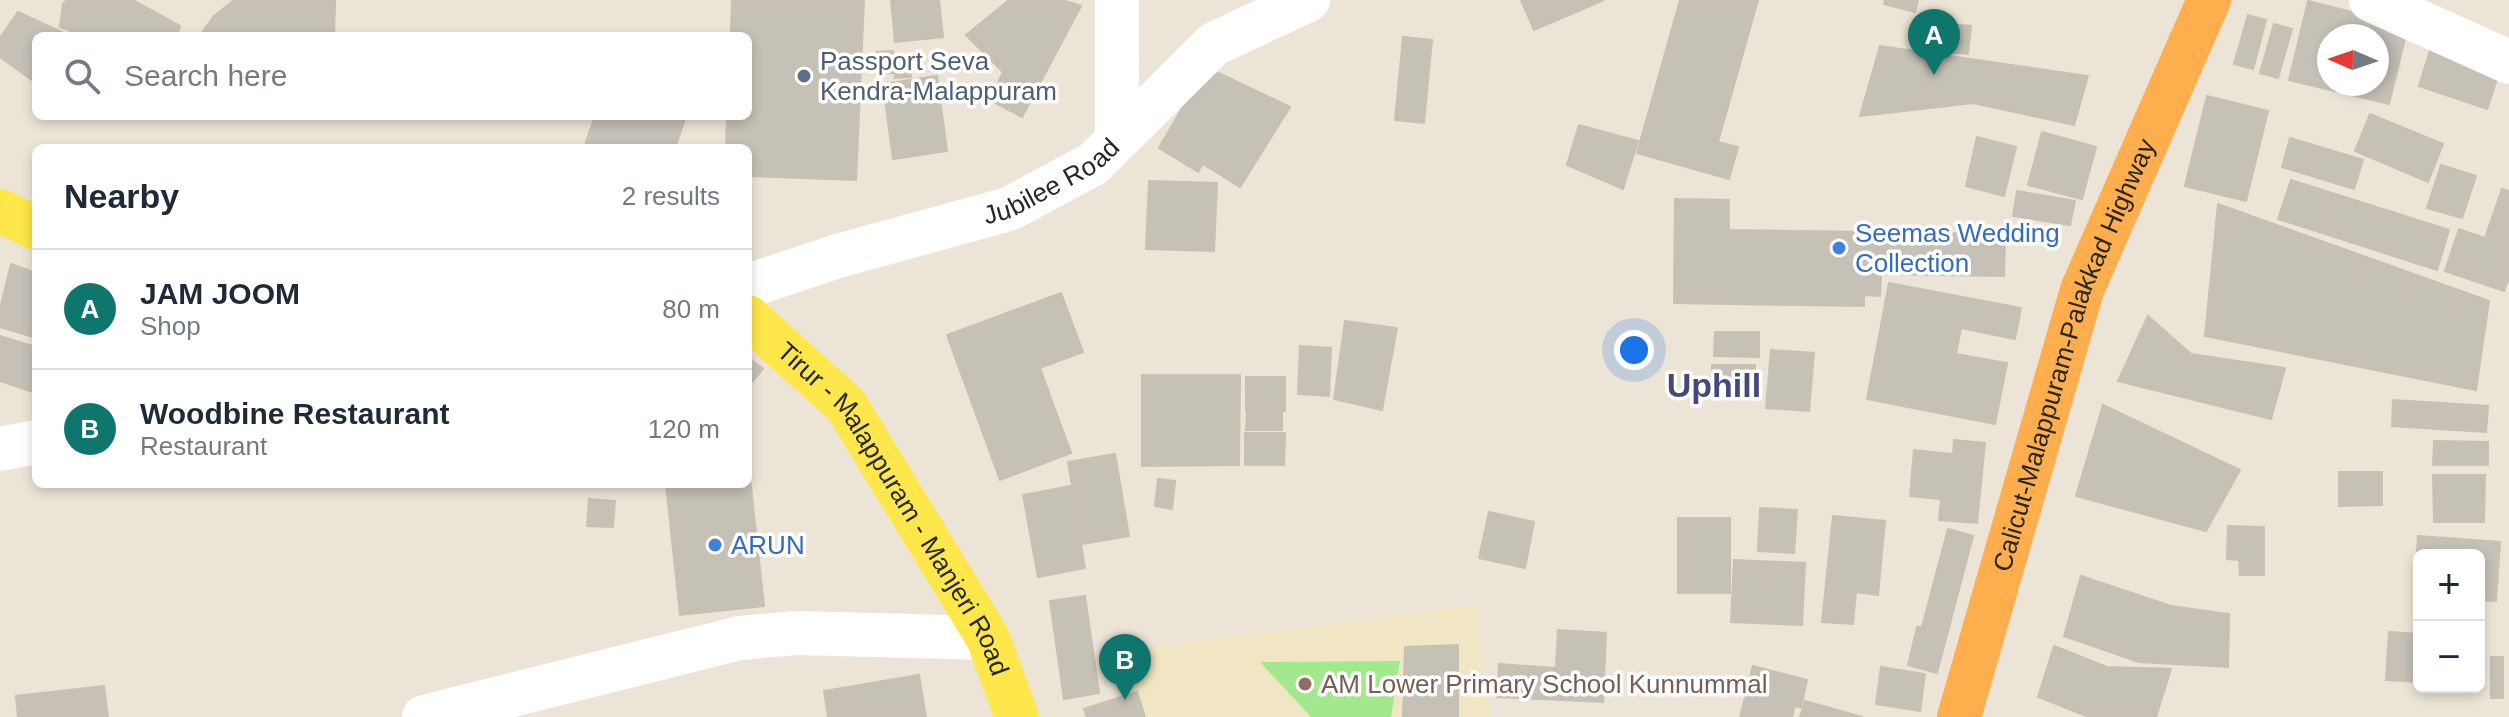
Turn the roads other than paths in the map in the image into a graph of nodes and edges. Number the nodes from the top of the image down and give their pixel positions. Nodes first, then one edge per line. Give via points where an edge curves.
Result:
1 (1117, 0) edge
2 (1308, 0) edge
3 (2209, 0) edge
4 (2371, 0) edge
5 (2509, 62) edge
6 (1117, 140) junction
7 (0, 211) edge
8 (32, 226) edge
9 (752, 285) edge
10 (752, 321) edge
11 (32, 443) edge
12 (0, 449) edge
13 (988, 638) junction
14 (424, 717) edge
15 (1017, 717) edge
16 (1959, 717) edge

1 - 6 street
2 - 6 street, Jubilee Road via 1214,44
3 - 16 highway, Calicut-Malappuram-Palakkad Highway via 2082,290
4 - 5 street
6 - 9 street, Jubilee Road via 1093,164 1009,209
7 - 8 main road
10 - 13 main road, Tirur - Malappuram - Manjeri Road via 846,405
11 - 12 street
13 - 14 street via 796,633 740,638
13 - 15 main road, Tirur - Malappuram - Manjeri Road

